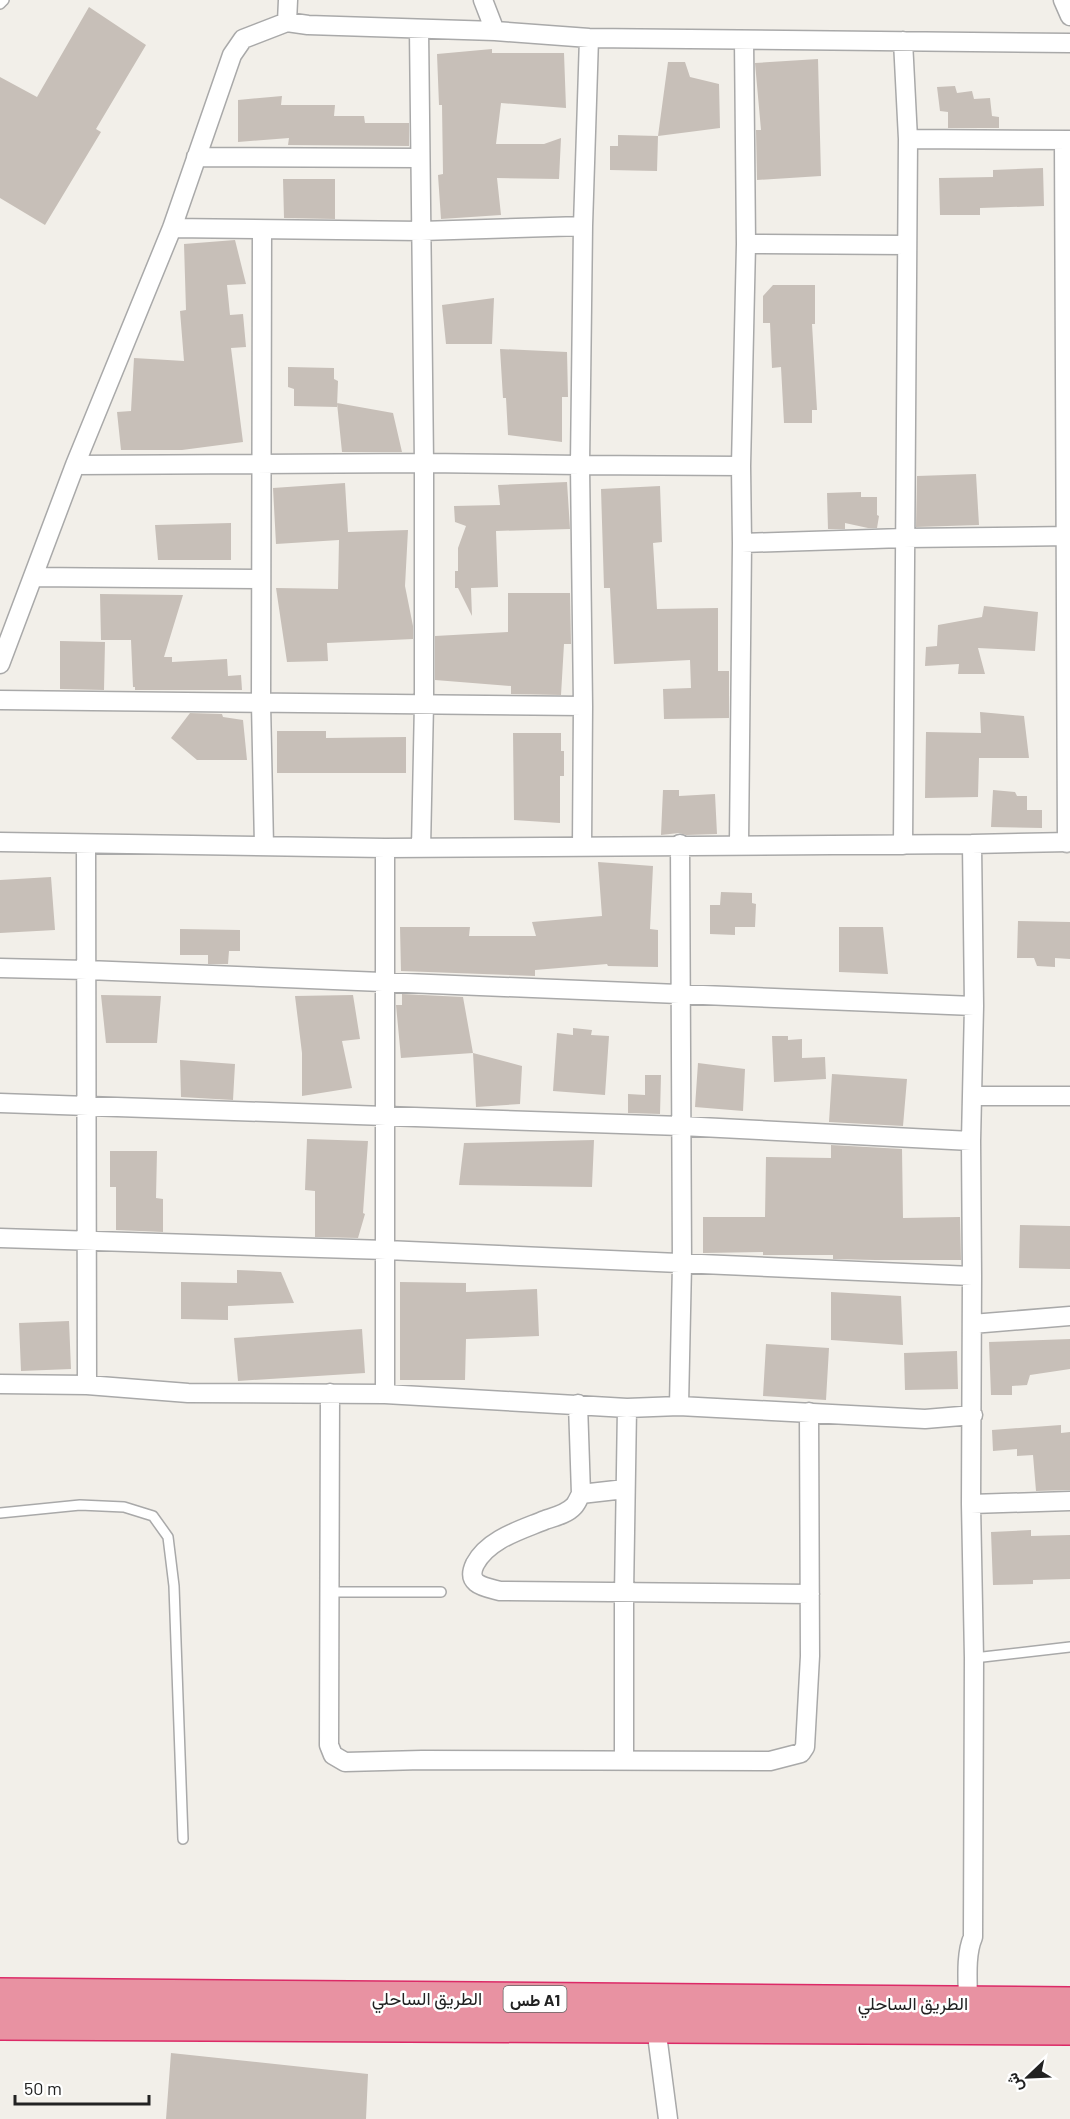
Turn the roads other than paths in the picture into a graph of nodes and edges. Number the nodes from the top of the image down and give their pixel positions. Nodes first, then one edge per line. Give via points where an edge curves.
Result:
1 (4, 0) edge
2 (288, 0) edge
3 (483, 0) edge
4 (1063, 0) edge
5 (0, 4) edge
6 (1070, 16) edge
7 (287, 22) junction
8 (419, 30) junction
9 (495, 32) junction
10 (589, 38) junction
11 (744, 40) junction
12 (903, 41) junction
13 (1070, 43) edge
14 (908, 138) junction
15 (1067, 140) edge
16 (196, 157) junction
17 (419, 158) junction
18 (583, 226) junction
19 (172, 228) junction
20 (262, 230) junction
21 (421, 231) junction
22 (746, 243) junction
23 (906, 245) junction
24 (261, 463) junction
25 (424, 463) junction
26 (75, 465) junction
27 (580, 465) junction
28 (741, 466) junction
29 (1067, 536) edge
30 (904, 538) junction
31 (742, 543) junction
32 (33, 577) junction
33 (261, 579) junction
34 (0, 664) edge
35 (0, 700) edge
36 (261, 703) junction
37 (424, 704) junction
38 (583, 706) junction
39 (0, 842) edge
40 (1069, 842) edge
41 (86, 844) junction
42 (680, 844) junction
43 (739, 844) junction
44 (972, 844) junction
45 (903, 845) junction
46 (264, 846) junction
47 (582, 847) junction
48 (385, 848) junction
49 (421, 848) junction
50 (0, 968) edge
51 (87, 970) junction
52 (384, 981) junction
53 (681, 996) junction
54 (974, 1006) junction
55 (973, 1096) junction
56 (1070, 1096) edge
57 (0, 1103) edge
58 (87, 1106) junction
59 (384, 1116) junction
60 (681, 1126) junction
61 (971, 1141) junction
62 (0, 1238) edge
63 (86, 1241) junction
64 (386, 1250) junction
65 (682, 1264) junction
66 (972, 1276) junction
67 (1070, 1316) edge
68 (972, 1324) junction
69 (0, 1384) edge
70 (87, 1385) junction
71 (330, 1393) junction
72 (385, 1394) junction
73 (578, 1404) junction
74 (679, 1406) junction
75 (627, 1408) junction
76 (808, 1412) junction
77 (973, 1414) junction
78 (625, 1490) junction
79 (581, 1494) junction
80 (1070, 1501) edge
81 (971, 1504) junction
82 (0, 1513) edge
83 (329, 1592) junction
84 (441, 1592) dead end
85 (624, 1594) junction
86 (810, 1594) junction
87 (1070, 1647) edge
88 (974, 1658) junction
89 (624, 1759) junction
90 (183, 1839) dead end
91 (0, 1995) edge
92 (968, 2003) junction
93 (1070, 2004) edge
94 (0, 2023) edge
95 (656, 2027) junction
96 (1070, 2028) edge
97 (668, 2119) edge

1 - 5 lane
2 - 7 street
3 - 9 street
4 - 6 street
7 - 8 street
7 - 16 street via 243,39 232,55
8 - 9 street
8 - 17 street
9 - 10 street
10 - 11 street
10 - 18 street
11 - 12 street
11 - 22 street
12 - 13 street
12 - 14 street
14 - 15 street
14 - 23 street
15 - 29 street
16 - 17 street
16 - 19 street
17 - 21 street
18 - 21 street
18 - 27 street
19 - 20 street
19 - 26 street
20 - 21 street
20 - 24 street
21 - 25 street
22 - 23 street
22 - 28 street
23 - 30 street
24 - 25 street
24 - 26 street
24 - 33 street
25 - 27 street
25 - 37 street
26 - 32 street
27 - 28 street
27 - 38 street
28 - 31 street
29 - 30 street
29 - 40 street
30 - 31 street
30 - 45 street
31 - 43 street
32 - 33 street
32 - 34 street
33 - 36 street
35 - 36 street
36 - 37 street
36 - 46 street
37 - 38 street
37 - 49 street
38 - 47 street
39 - 41 street
40 - 44 street
41 - 46 street
41 - 51 street
42 - 43 street
42 - 47 street
42 - 53 street
43 - 45 street
44 - 45 street
44 - 54 street
46 - 48 street
47 - 49 street
48 - 49 street
48 - 52 street
50 - 51 street
51 - 52 street
51 - 58 street
52 - 53 street
52 - 59 street
53 - 54 street
53 - 60 street
54 - 55 street
55 - 56 street
55 - 61 street
57 - 58 street
58 - 59 street
58 - 63 street
59 - 60 street
59 - 64 street
60 - 61 street
60 - 65 street
61 - 66 street
62 - 63 street
63 - 64 street
63 - 70 street
64 - 65 street
64 - 72 street
65 - 66 street
65 - 74 street
66 - 68 street
67 - 68 street
68 - 77 street
69 - 70 street
70 - 71 street via 188,1394
71 - 72 street
71 - 83 street
72 - 73 street
73 - 75 street
73 - 79 street
74 - 75 street
74 - 76 street
75 - 78 street
76 - 77 street via 926,1419
76 - 86 street
77 - 81 street
78 - 79 street
78 - 85 street
79 - 85 street via 574,1506 560,1515 501,1538 478,1559 472,1578 500,1591
80 - 81 street
81 - 88 street
82 - 90 lane via 81,1505 124,1507 153,1516 168,1537 174,1586
83 - 84 lane
83 - 89 street via 330,1745 333,1755 345,1762
85 - 86 street
85 - 89 street
86 - 89 street via 805,1747 801,1753 770,1761
87 - 88 lane
88 - 92 street via 973,1937
91 - 92 highway, الطريق الساحلي / طس A1
92 - 93 highway, الطريق الساحلي / طس A1
94 - 95 highway, الطريق الساحلي / طس A1
95 - 96 highway, الطريق الساحلي / طس A1
95 - 97 street

